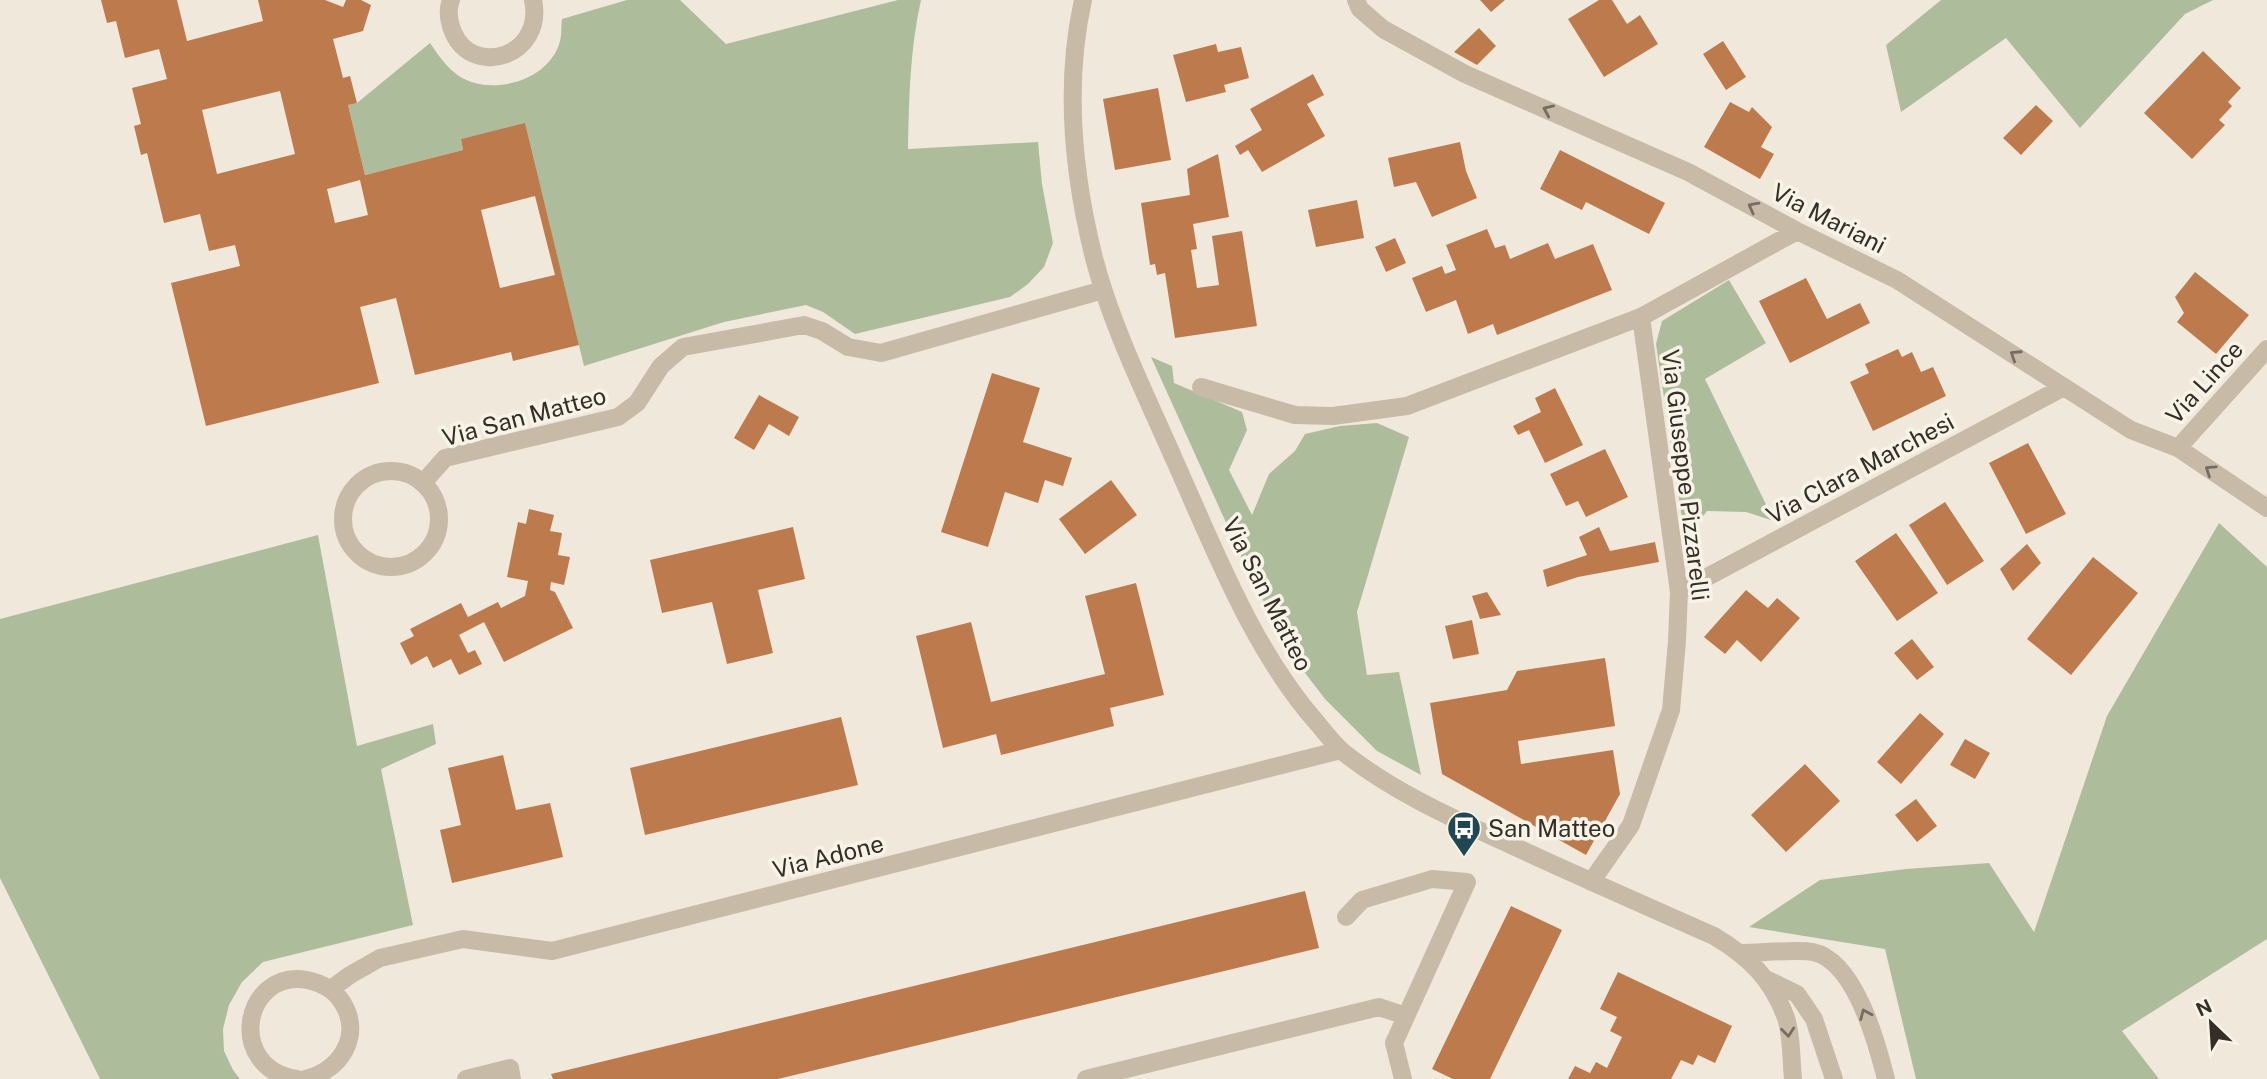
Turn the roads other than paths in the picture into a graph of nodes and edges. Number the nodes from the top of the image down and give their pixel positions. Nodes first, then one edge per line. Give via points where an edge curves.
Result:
1 (451, 0) edge
2 (533, 0) edge
3 (1083, 0) edge
4 (1356, 0) edge
5 (1797, 230) junction
6 (1103, 290) junction
7 (1641, 317) junction
8 (2267, 349) edge
9 (1201, 387) dead end
10 (2064, 387) junction
11 (2178, 448) junction
12 (423, 483) junction
13 (2267, 508) edge
14 (1679, 592) junction
15 (1341, 750) junction
16 (1591, 882) junction
17 (1346, 918) dead end
18 (1742, 953) junction
19 (1766, 979) junction
20 (331, 989) junction
21 (1406, 1016) junction
22 (297, 1079) edge
23 (304, 1079) edge
24 (466, 1079) edge
25 (512, 1079) edge
26 (1086, 1079) edge
27 (1403, 1079) edge
28 (1793, 1079) edge
29 (1834, 1079) edge
30 (1886, 1079) edge

1 - 2 street via 449,23 456,40 470,52 488,57 522,46 532,31
3 - 6 street, Via San Matteo via 1072,78 1074,138 1080,190
5 -> 4 street, Via Mariani via 1688,172 1465,74 1383,29
5 - 7 street
10 -> 5 street, Via Mariani via 1897,280
6 - 12 street, Via San Matteo via 881,353 848,346 804,325 683,347 661,366 637,403 618,417 445,458
6 - 15 street, Via San Matteo via 1204,526 1265,652 1297,700
7 - 9 street via 1407,405 1333,416 1295,415
7 - 14 street, Via Giuseppe Pizzarelli
8 - 11 street, Via Lince
10 - 11 street, Via Mariani via 2131,430
10 - 14 street, Via Clara Marchesi
13 -> 11 street, Via Mariani
12 - 12 street via 405,473 385,471 366,478 343,509 343,529 352,548 367,561 386,567 406,565 423,555 435,538 439,519 435,499
14 - 16 street, Via Giuseppe Pizzarelli via 1671,710 1631,825
15 - 16 street, Via San Matteo via 1450,817
15 - 20 street, Via Adone via 552,951 463,939 380,958
16 - 18 street, Via San Matteo
17 - 21 street via 1362,900 1432,878 1467,882
18 - 19 street, Via San Matteo
30 -> 18 street via 1862,1007 1832,961 1813,952
19 -> 28 street, Via San Matteo via 1786,1020
19 - 29 street via 1797,994 1814,1019
20 - 22 street via 302,979 286,981 272,987 252,1012 251,1043 258,1057 268,1069
20 - 23 street via 349,1018 350,1037 333,1067
21 - 26 street via 1379,1007
21 - 27 street via 1394,1043
24 - 25 street via 510,1068

